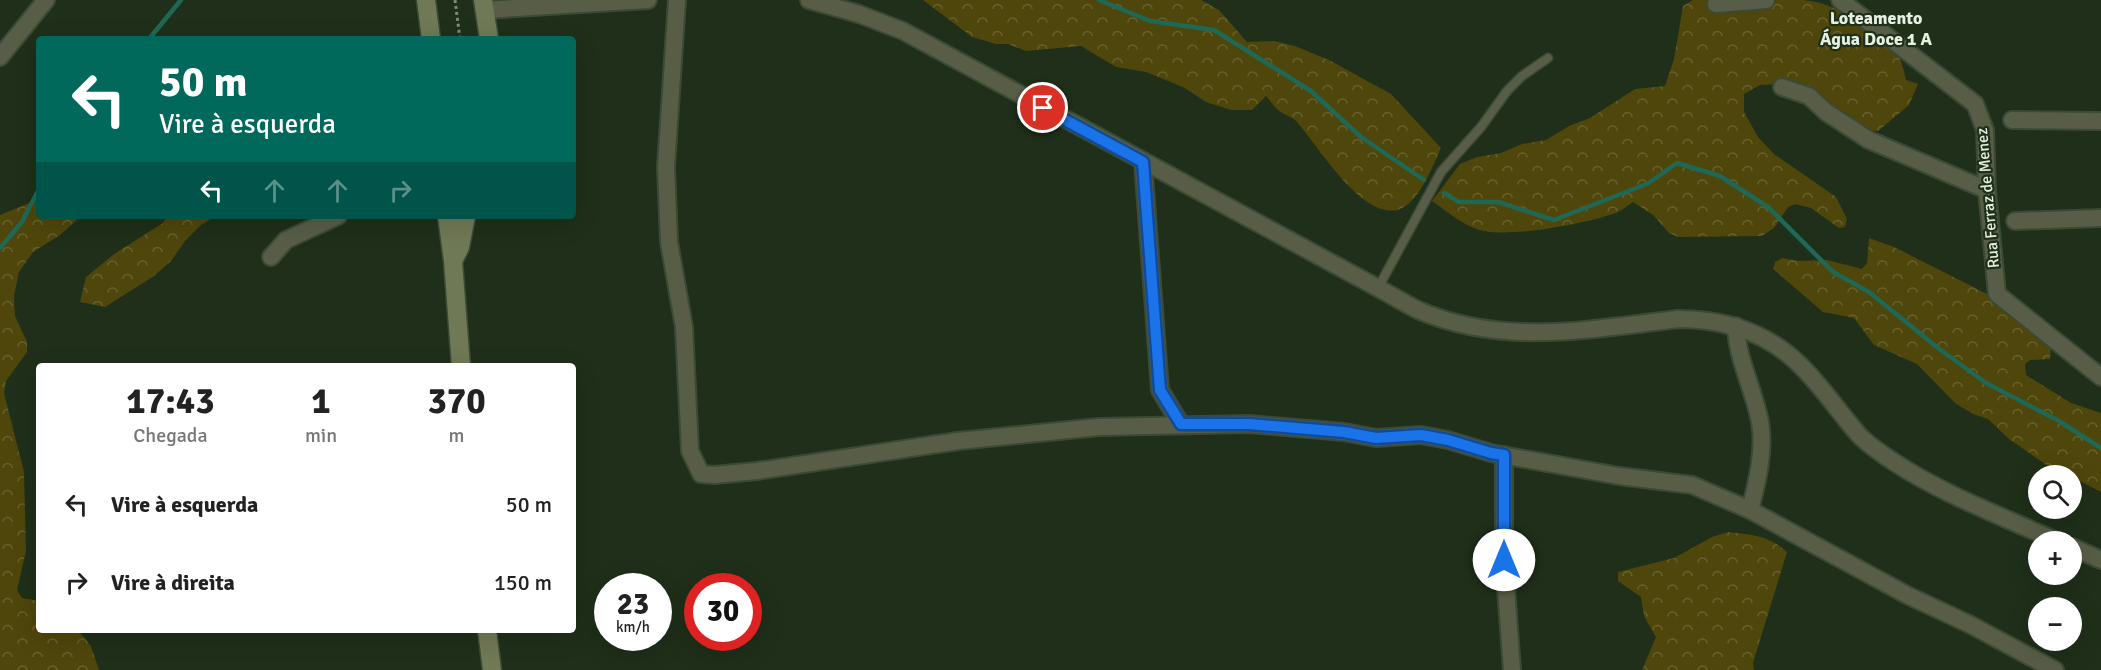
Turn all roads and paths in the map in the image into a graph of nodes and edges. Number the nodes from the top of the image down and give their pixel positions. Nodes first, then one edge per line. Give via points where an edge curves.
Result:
1 (46, 0) edge
2 (426, 0) edge
3 (455, 0) edge
4 (648, 0) edge
5 (677, 0) edge
6 (809, 0) edge
7 (1766, 0) edge
8 (1840, 0) edge
9 (1716, 4) dead end
10 (484, 5) edge
11 (431, 36) edge
12 (460, 36) edge
13 (489, 36) edge
14 (0, 57) edge
15 (1548, 58) dead end
16 (1782, 87) dead end
17 (2012, 120) dead end
18 (2101, 121) edge
19 (1143, 162) junction
20 (1987, 190) junction
21 (2101, 218) edge
22 (332, 219) edge
23 (447, 219) edge
24 (465, 219) edge
25 (2015, 220) dead end
26 (271, 257) dead end
27 (453, 261) junction
28 (1378, 288) junction
29 (1737, 326) junction
30 (461, 363) edge
31 (2101, 377) edge
32 (1181, 424) junction
33 (1504, 455) junction
34 (1750, 510) junction
35 (2035, 531) edge
36 (2082, 551) edge
37 (2101, 560) edge
38 (487, 633) edge
39 (492, 670) edge
40 (1512, 670) edge
41 (2055, 670) edge

1 - 14 street
2 - 11 main road
3 - 12 path
4 - 10 street
5 - 32 street via 666,167 669,242 684,327 690,451 701,474 757,471 958,441 1099,427
6 - 19 street via 903,32
7 - 9 street
8 - 20 street, Rua Ferraz de Menez via 1975,104 1985,130
10 - 13 main road
15 - 28 lane via 1507,91 1441,172
16 - 20 street via 1809,96 1869,140
17 - 18 street
19 - 28 street
19 - 32 street via 1160,390
20 - 31 street, Rua Ferraz de Menez via 1997,294
21 - 25 street
22 - 26 street via 286,240
23 - 27 main road
24 - 27 main road
27 - 30 main road
28 - 29 street via 1418,310 1502,332 1551,333 1678,319
29 - 34 street via 1737,345 1760,423 1760,472
29 - 35 street via 1786,353 1860,436 1895,463
32 - 33 street via 1249,424 1376,438 1421,435
33 - 34 street via 1692,485
33 - 40 street via 1504,560
34 - 41 street
36 - 37 street
38 - 39 main road

